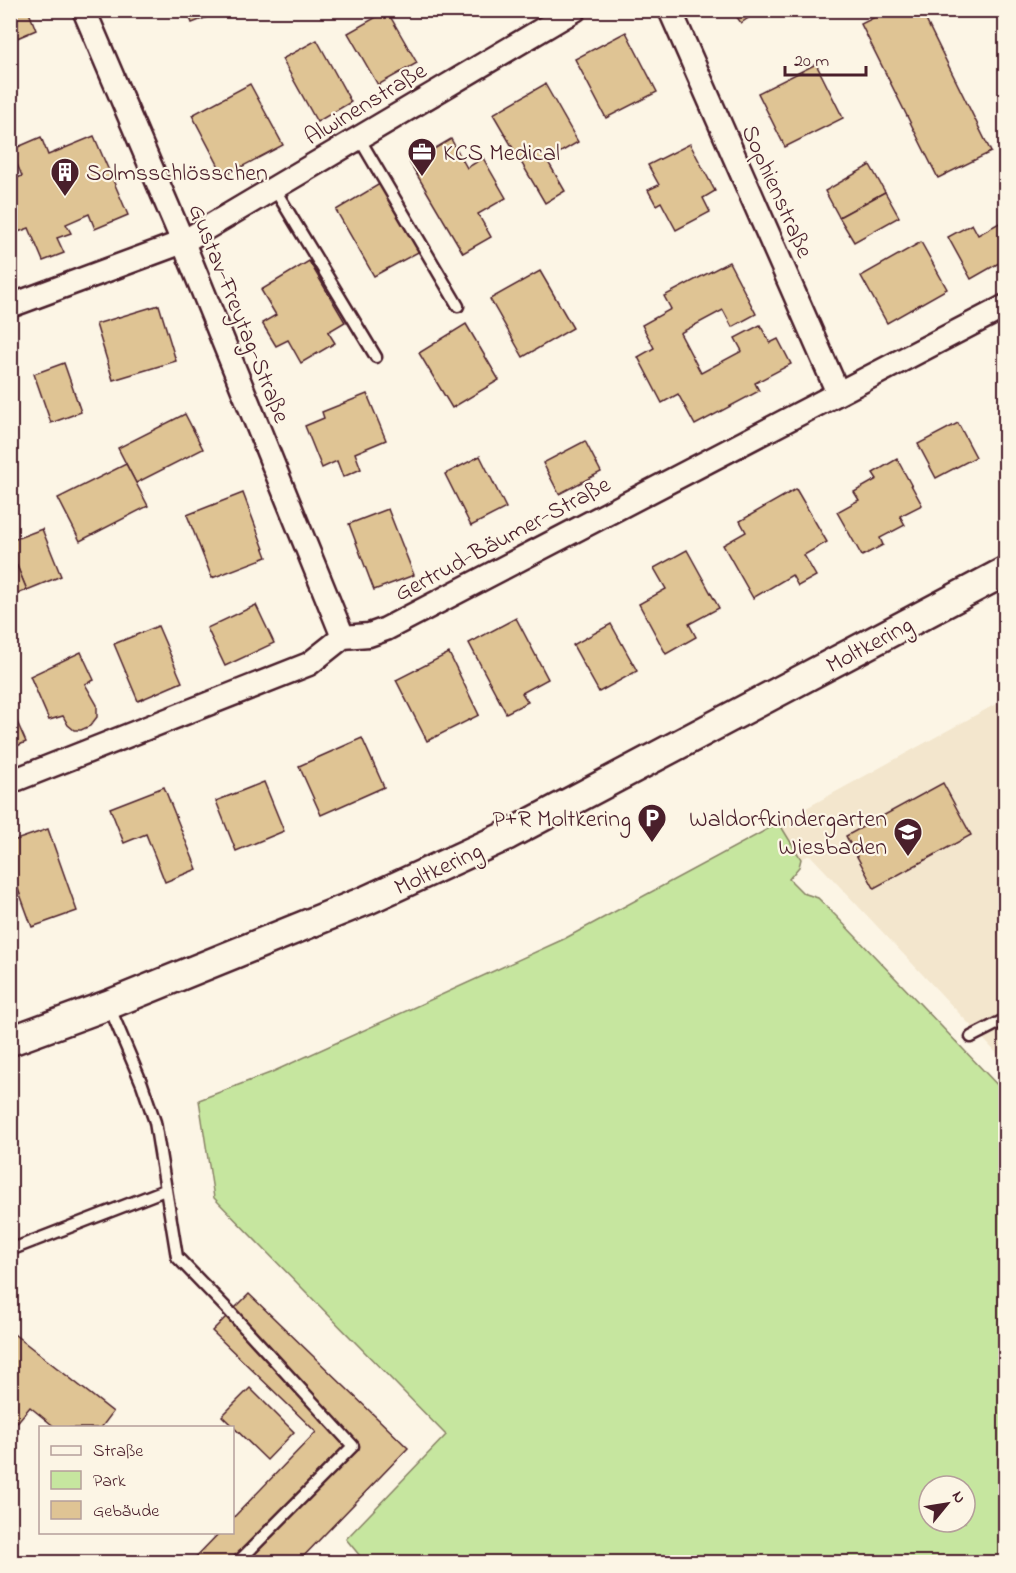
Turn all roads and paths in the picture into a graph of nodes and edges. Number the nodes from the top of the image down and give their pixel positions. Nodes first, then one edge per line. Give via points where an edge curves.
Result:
1 (84, 10) edge
2 (575, 10) edge
3 (670, 10) edge
4 (359, 138) junction
5 (274, 188) junction
6 (183, 242) junction
7 (10, 306) edge
8 (458, 306) dead end
9 (1005, 306) edge
10 (376, 357) dead end
11 (838, 393) junction
12 (1005, 571) edge
13 (343, 637) junction
14 (10, 782) edge
15 (108, 1005) junction
16 (1005, 1018) edge
17 (971, 1037) dead end
18 (10, 1041) edge
19 (165, 1190) junction
20 (10, 1250) edge
21 (238, 1563) edge

1 - 6 street, Gustav-Freytag-Straße
2 - 4 street, Alwinenstraße
3 - 11 street, Sophienstraße
4 - 5 street, Alwinenstraße
4 - 8 lane
5 - 6 street, Alwinenstraße
5 - 10 lane
6 - 7 street, Alwinenstraße
6 - 13 street, Gustav-Freytag-Straße
9 - 11 street, Gertrud-Bäumer-Straße
11 - 13 street, Gertrud-Bäumer-Straße via 386,629
12 - 15 street, Moltkering via 508,835 367,900
13 - 14 street via 309,664
15 - 18 street, Moltkering
15 - 19 lane via 155,1122
16 - 17 lane
19 - 20 lane
19 - 21 lane via 177,1257 353,1446

